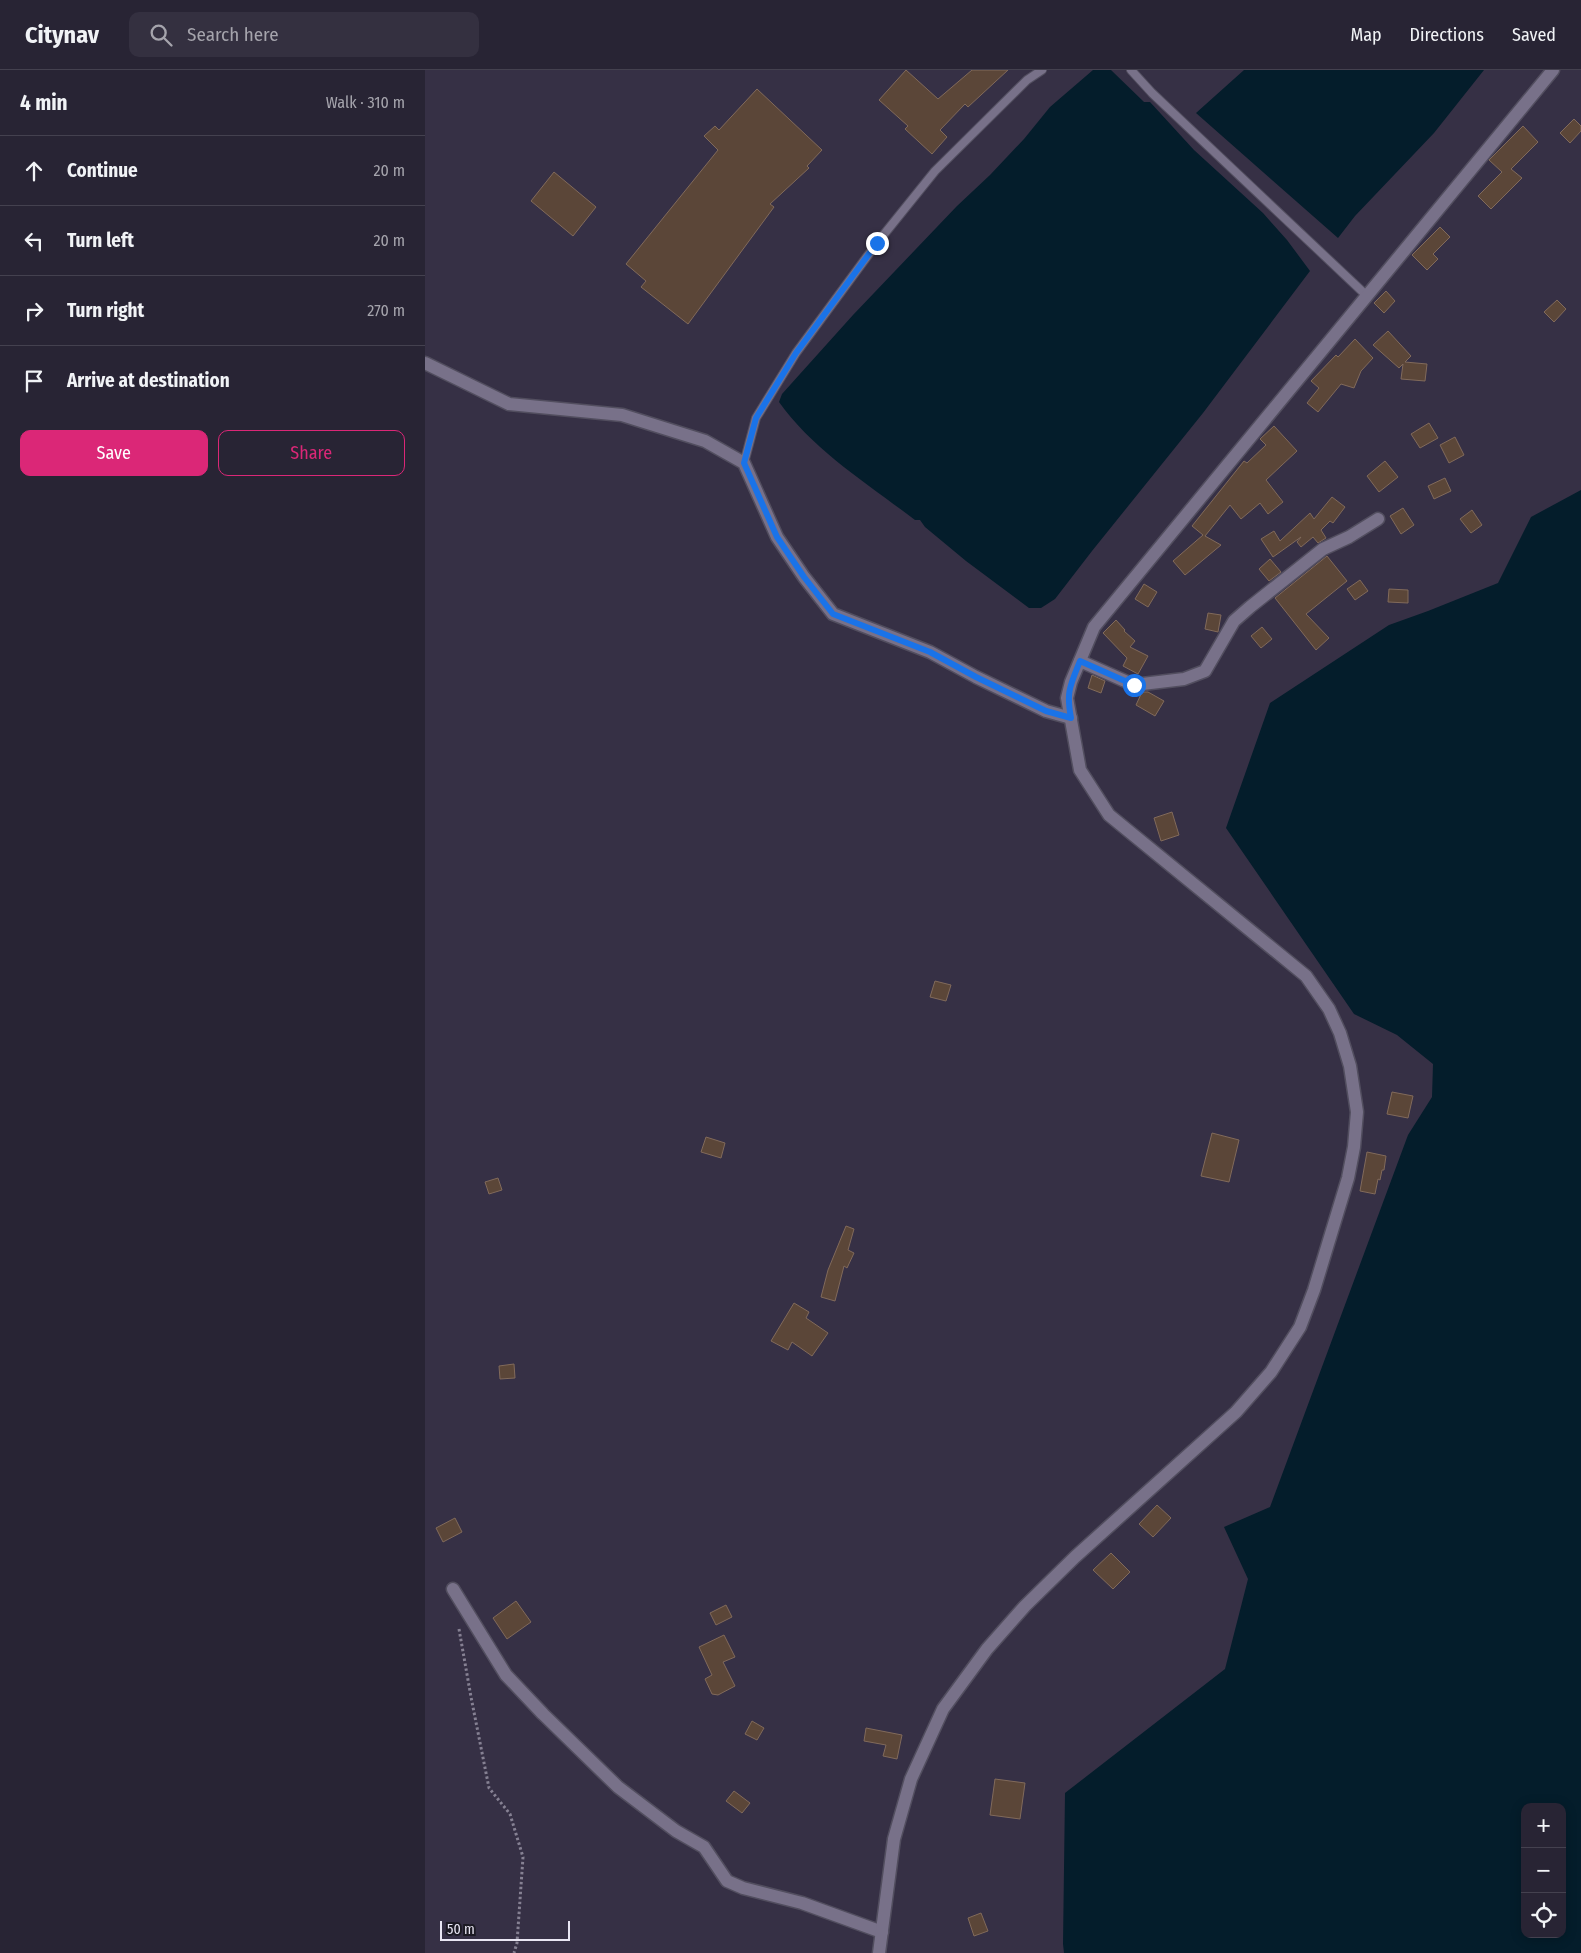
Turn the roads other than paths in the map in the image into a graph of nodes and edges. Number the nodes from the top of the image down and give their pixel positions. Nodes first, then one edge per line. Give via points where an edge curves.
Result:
1 (1041, 70) edge
2 (1131, 70) edge
3 (1553, 70) edge
4 (1366, 295) junction
5 (425, 363) edge
6 (744, 463) junction
7 (1377, 520) dead end
8 (1080, 661) junction
9 (1071, 718) junction
10 (453, 1589) dead end
11 (881, 1932) junction
12 (879, 1953) edge

1 - 6 lane via 935,171 877,243 796,353 756,418
2 - 4 lane
3 - 4 main road
4 - 8 main road via 1094,627
5 - 6 main road via 509,404 622,415 705,441
6 - 9 main road via 777,537 833,614 930,652 1046,711
7 - 8 main road via 1323,549 1234,621 1205,671 1184,678 1134,685
8 - 9 main road via 1067,698
9 - 11 main road via 1080,770 1109,815 1306,976 1329,1009 1350,1066 1357,1112 1354,1147 1300,1326 1271,1372 1236,1412 1025,1606 987,1649 943,1709 911,1779 894,1838
10 - 11 main road via 506,1675 618,1787 676,1831 704,1847 727,1881 802,1903
11 - 12 main road

